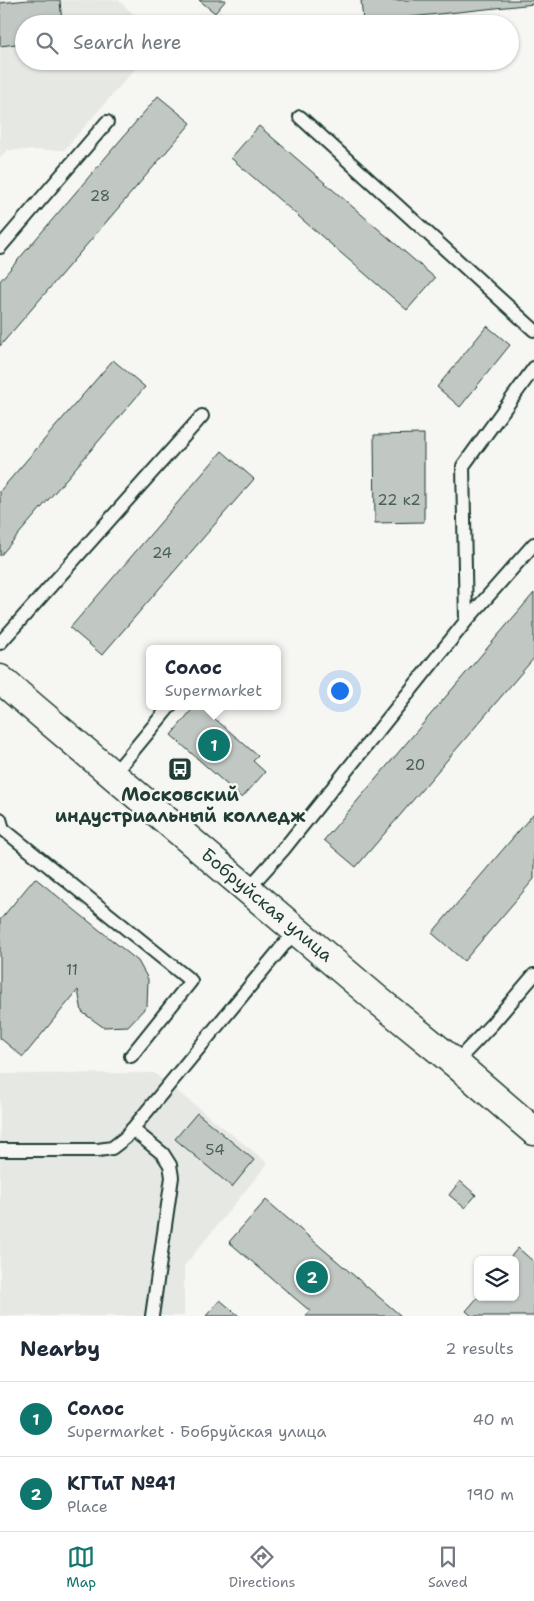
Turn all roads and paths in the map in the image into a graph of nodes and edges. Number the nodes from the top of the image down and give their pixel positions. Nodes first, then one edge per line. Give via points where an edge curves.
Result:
1 (300, 117) dead end
2 (108, 122) dead end
3 (0, 246) edge
4 (534, 330) edge
5 (534, 368) edge
6 (202, 416) dead end
7 (534, 544) edge
8 (466, 621) junction
9 (0, 643) edge
10 (0, 679) edge
11 (167, 710) edge
12 (113, 775) junction
13 (0, 819) edge
14 (248, 889) junction
15 (296, 930) junction
16 (534, 975) edge
17 (131, 1056) dead end
18 (455, 1063) junction
19 (132, 1129) junction
20 (534, 1131) edge
21 (0, 1150) edge
22 (152, 1316) edge

1 - 4 lane
2 - 3 lane
5 - 8 lane via 463,466
6 - 9 lane
7 - 8 lane
8 - 14 lane via 283,850
10 - 12 street, Бобруйская улица
11 - 12 lane
12 - 14 street, Бобруйская улица
13 - 17 lane via 3,829 191,981
14 - 15 street, Бобруйская улица
15 - 18 street, Бобруйская улица
15 - 19 lane
16 - 18 lane
18 - 20 street, Бобруйская улица
19 - 21 lane via 112,1148
19 - 22 lane via 163,1154 170,1165 172,1178

